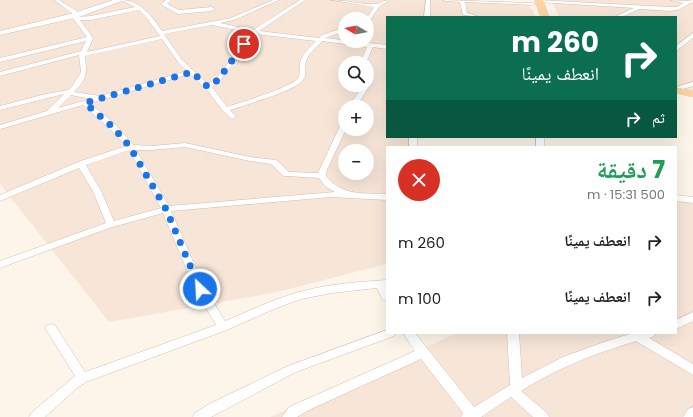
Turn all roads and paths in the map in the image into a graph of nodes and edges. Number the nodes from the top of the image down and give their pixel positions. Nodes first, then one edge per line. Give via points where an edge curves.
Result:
1 (56, 0) edge
2 (111, 0) edge
3 (121, 0) edge
4 (169, 0) edge
5 (277, 0) edge
6 (303, 0) edge
7 (333, 0) edge
8 (387, 0) edge
9 (428, 0) edge
10 (445, 0) edge
11 (618, 0) edge
12 (672, 0) edge
13 (462, 1) edge
14 (690, 2) edge
15 (614, 5) junction
16 (378, 6) junction
17 (640, 7) junction
18 (140, 8) junction
19 (538, 8) edge
20 (212, 9) dead end
21 (374, 12) edge
22 (76, 15) junction
23 (427, 16) edge
24 (473, 16) edge
25 (619, 16) edge
26 (212, 23) junction
27 (0, 30) edge
28 (338, 30) edge
29 (254, 32) junction
30 (0, 33) edge
31 (693, 34) edge
32 (162, 35) junction
33 (90, 38) junction
34 (320, 40) junction
35 (338, 42) edge
36 (374, 45) edge
37 (386, 47) edge
38 (677, 48) edge
39 (83, 53) junction
40 (0, 60) edge
41 (192, 72) junction
42 (0, 74) edge
43 (693, 84) edge
44 (208, 87) junction
45 (677, 90) edge
46 (677, 90) edge
47 (70, 93) junction
48 (693, 94) edge
49 (677, 95) edge
50 (100, 99) junction
51 (693, 100) edge
52 (85, 103) junction
53 (0, 108) edge
54 (225, 110) junction
55 (47, 114) junction
56 (232, 117) dead end
57 (0, 127) edge
58 (339, 136) edge
59 (130, 147) junction
60 (81, 164) junction
61 (322, 176) junction
62 (345, 194) junction
63 (0, 198) edge
64 (386, 198) edge
65 (677, 198) edge
66 (693, 200) edge
67 (166, 209) junction
68 (111, 225) junction
69 (0, 265) edge
70 (383, 284) edge
71 (386, 294) edge
72 (693, 316) edge
73 (677, 324) edge
74 (223, 327) junction
75 (51, 328) dead end
76 (387, 334) edge
77 (410, 334) edge
78 (513, 334) edge
79 (646, 334) edge
80 (637, 336) junction
81 (423, 353) junction
82 (693, 370) edge
83 (82, 378) junction
84 (514, 389) junction
85 (693, 413) edge
86 (471, 416) edge
87 (36, 417) edge
88 (200, 417) edge
89 (289, 417) edge
90 (542, 417) edge
91 (690, 417) edge

1 - 22 street
2 - 22 street
3 - 18 street via 133,2
3 - 22 street
4 - 20 street via 164,4 178,12
5 - 26 street via 243,15
6 - 29 street
7 - 16 street
8 - 16 street
9 - 23 street
10 - 13 street
11 - 15 street
12 - 14 street
13 - 19 street
13 - 24 street via 465,14
14 - 17 street via 674,9
15 - 17 street
15 - 19 street
16 - 21 street
17 - 25 street
18 - 22 street via 88,19
18 - 32 street
22 - 27 street
22 - 30 street
22 - 33 street
26 - 29 street
26 - 32 street
28 - 34 street
29 - 34 street
29 - 44 street via 218,80
31 - 38 street
32 - 39 street
32 - 41 street via 181,62
33 - 39 street
33 - 40 street
34 - 35 street
34 - 54 street via 305,58 302,78 299,81
36 - 37 street
39 - 42 street
39 - 47 street via 84,72
41 - 44 street
41 - 50 street
43 - 45 street
44 - 54 street
46 - 48 main road
47 - 50 street
47 - 53 street via 46,96
47 - 55 street
49 - 51 main road
50 - 52 street
52 - 55 street
52 - 59 street via 114,128
54 - 56 street
55 - 57 street
58 - 61 street
59 - 60 street
59 - 61 street via 192,146 274,162 287,174
59 - 67 street
60 - 63 street
60 - 68 street via 97,191
61 - 62 street via 328,184
62 - 64 street
62 - 67 street via 317,194
65 - 66 street
67 - 68 street
67 - 74 street via 200,289
68 - 69 street
70 - 71 street
70 - 74 street via 327,290 300,296
72 - 73 street
74 - 83 street
75 - 83 street
76 - 88 street via 292,369
77 - 81 street
78 - 84 street
79 - 80 street
80 - 82 street
80 - 84 street via 576,357 540,373
81 - 86 street
81 - 89 street via 306,405 294,411
83 - 87 street
84 - 86 street
84 - 90 street
85 - 91 street

